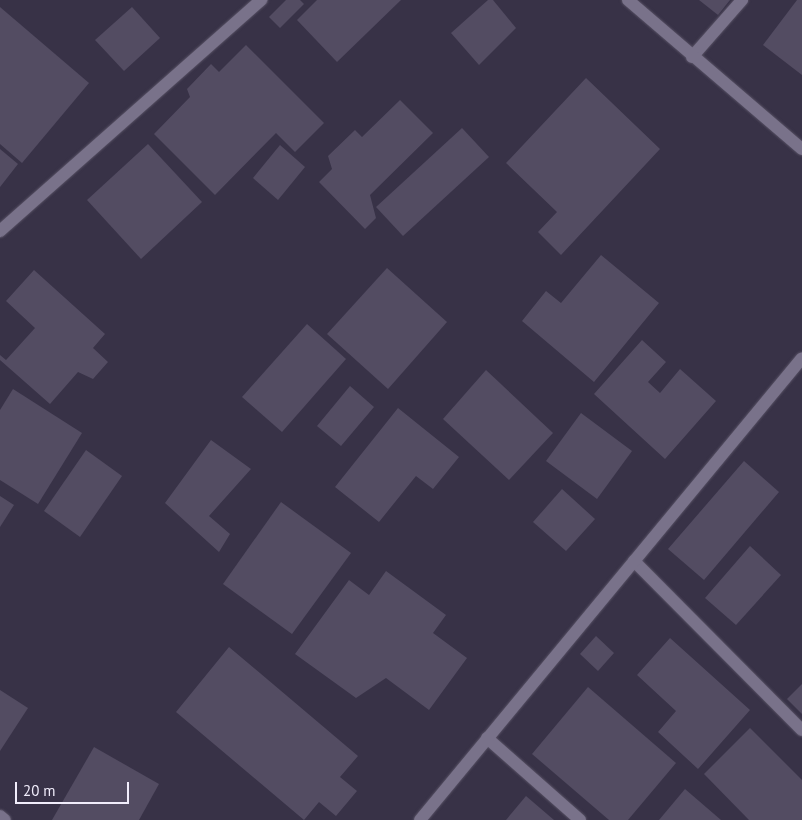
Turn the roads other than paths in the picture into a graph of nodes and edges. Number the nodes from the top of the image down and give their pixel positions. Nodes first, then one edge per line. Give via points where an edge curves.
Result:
1 (261, 0) edge
2 (628, 0) edge
3 (742, 0) edge
4 (692, 57) junction
5 (802, 148) edge
6 (0, 231) edge
7 (802, 358) edge
8 (634, 561) junction
9 (802, 730) edge
10 (487, 738) junction
11 (0, 816) edge
12 (5, 820) edge
13 (420, 820) edge
14 (580, 820) edge

1 - 6 street
2 - 4 street
3 - 4 street
4 - 5 street
7 - 8 street
8 - 9 street
8 - 10 street
10 - 13 street
10 - 14 street
11 - 12 street

